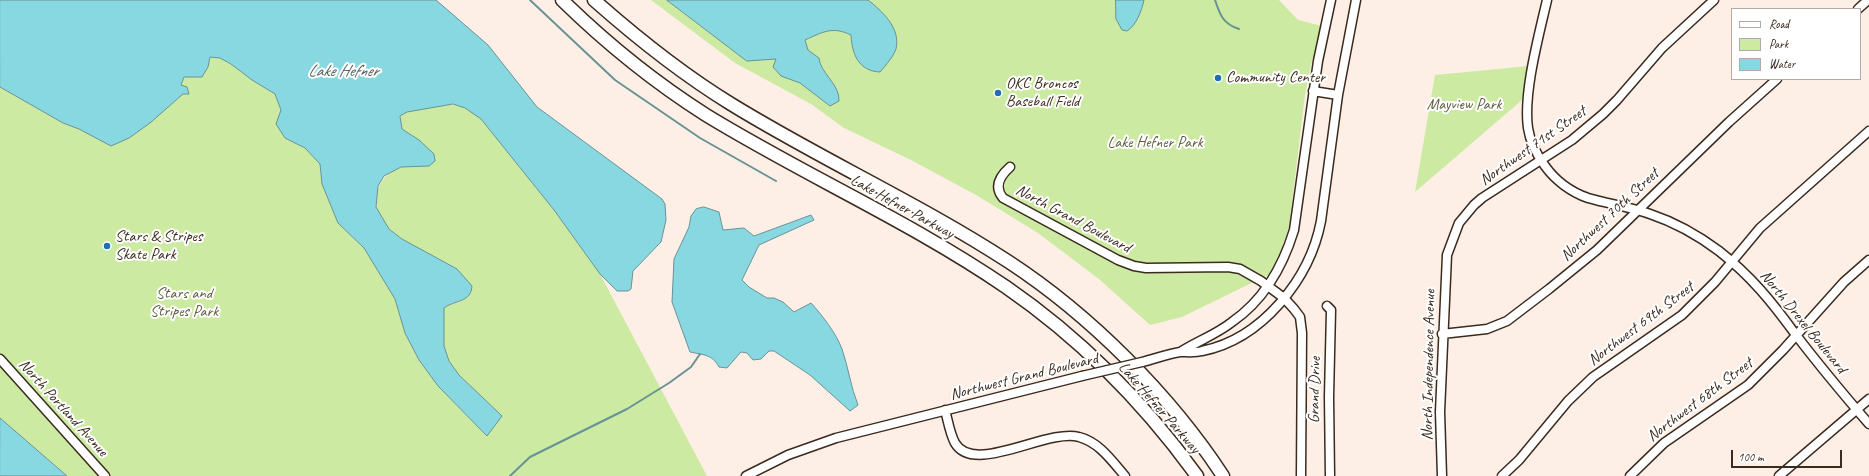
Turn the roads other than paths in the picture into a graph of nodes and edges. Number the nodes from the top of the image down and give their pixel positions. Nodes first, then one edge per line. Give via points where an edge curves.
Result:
1 (562, 0) edge
2 (594, 0) edge
3 (1331, 0) edge
4 (1356, 0) edge
5 (1547, 0) edge
6 (1714, 0) edge
7 (1868, 0) edge
8 (1859, 8) edge
9 (1776, 80) edge
10 (1313, 91) junction
11 (1338, 95) junction
12 (1869, 131) edge
13 (1541, 160) junction
14 (1010, 167) dead end
15 (1638, 210) junction
16 (1447, 255) joint
17 (1869, 260) edge
18 (1732, 262) junction
19 (1268, 286) junction
20 (1284, 298) junction
21 (1327, 306) dead end
22 (1442, 334) junction
23 (1796, 335) junction
24 (1175, 353) junction
25 (0, 359) edge
26 (1869, 399) edge
27 (945, 410) junction
28 (1857, 410) junction
29 (1869, 424) edge
30 (105, 476) edge
31 (746, 476) edge
32 (1125, 476) edge
33 (1197, 476) edge
34 (1223, 476) edge
35 (1301, 476) edge
36 (1330, 476) edge
37 (1442, 476) edge
38 (1502, 476) edge
39 (1630, 476) edge
40 (1779, 476) edge

1 - 33 highway, Lake Hefner Parkway via 599,35 648,75 705,114 973,265 1038,311 1072,338 1126,391 1162,430
2 - 34 highway, Lake Hefner Parkway via 667,61 732,105 956,230 1010,263 1053,294 1100,333 1155,389 1195,436
3 - 10 street, Northwest Grand Boulevard
4 - 11 street, Northwest Grand Boulevard
5 - 13 street, North Drexel Boulevard via 1527,101 1530,138
6 - 13 street, Northwest 71st Street via 1662,48 1603,114 1572,140
7 - 8 street
9 - 15 street, Northwest 70th Street
10 - 11 street
10 - 19 street, Northwest Grand Boulevard via 1294,230 1285,255
11 - 20 street, Northwest Grand Boulevard via 1318,236 1305,268
12 - 18 street, Northwest 69th Street via 1760,228
13 - 15 street, North Drexel Boulevard via 1556,178 1576,192 1586,197
13 - 16 street, Northwest 71st Street via 1474,205 1459,222
14 - 19 street, North Grand Boulevard via 1001,176 998,184 1003,198 1126,264 1146,268 1228,267 1240,269
15 - 18 street, North Drexel Boulevard via 1703,240
15 - 22 street, Northwest 70th Street via 1597,250 1507,321 1487,329
16 - 22 street, North Independence Avenue
17 - 23 street, Northwest 68th Street via 1844,282
18 - 23 street, North Drexel Boulevard via 1756,282
18 - 38 street, Northwest 69th Street via 1682,314 1593,377
19 - 20 street, North Grand Boulevard
19 - 24 street, Northwest Grand Boulevard via 1233,322
20 - 24 street, Northwest Grand Boulevard via 1267,317 1234,339 1201,351
20 - 35 street, North Grand Boulevard via 1297,312 1301,322
21 - 36 street, Grand Drive via 1331,310
22 - 37 street, North Independence Avenue
23 - 28 street, North Drexel Boulevard
23 - 39 street, Northwest 68th Street via 1748,385 1664,442
24 - 27 street, Northwest Grand Boulevard, bridge
25 - 30 street, North Portland Avenue
26 - 28 street
27 - 31 street, Northwest Grand Boulevard via 836,438 788,455
27 - 32 street via 955,442 968,454 986,455 1053,438 1074,436 1098,447
28 - 29 street, North Drexel Boulevard
28 - 40 street

